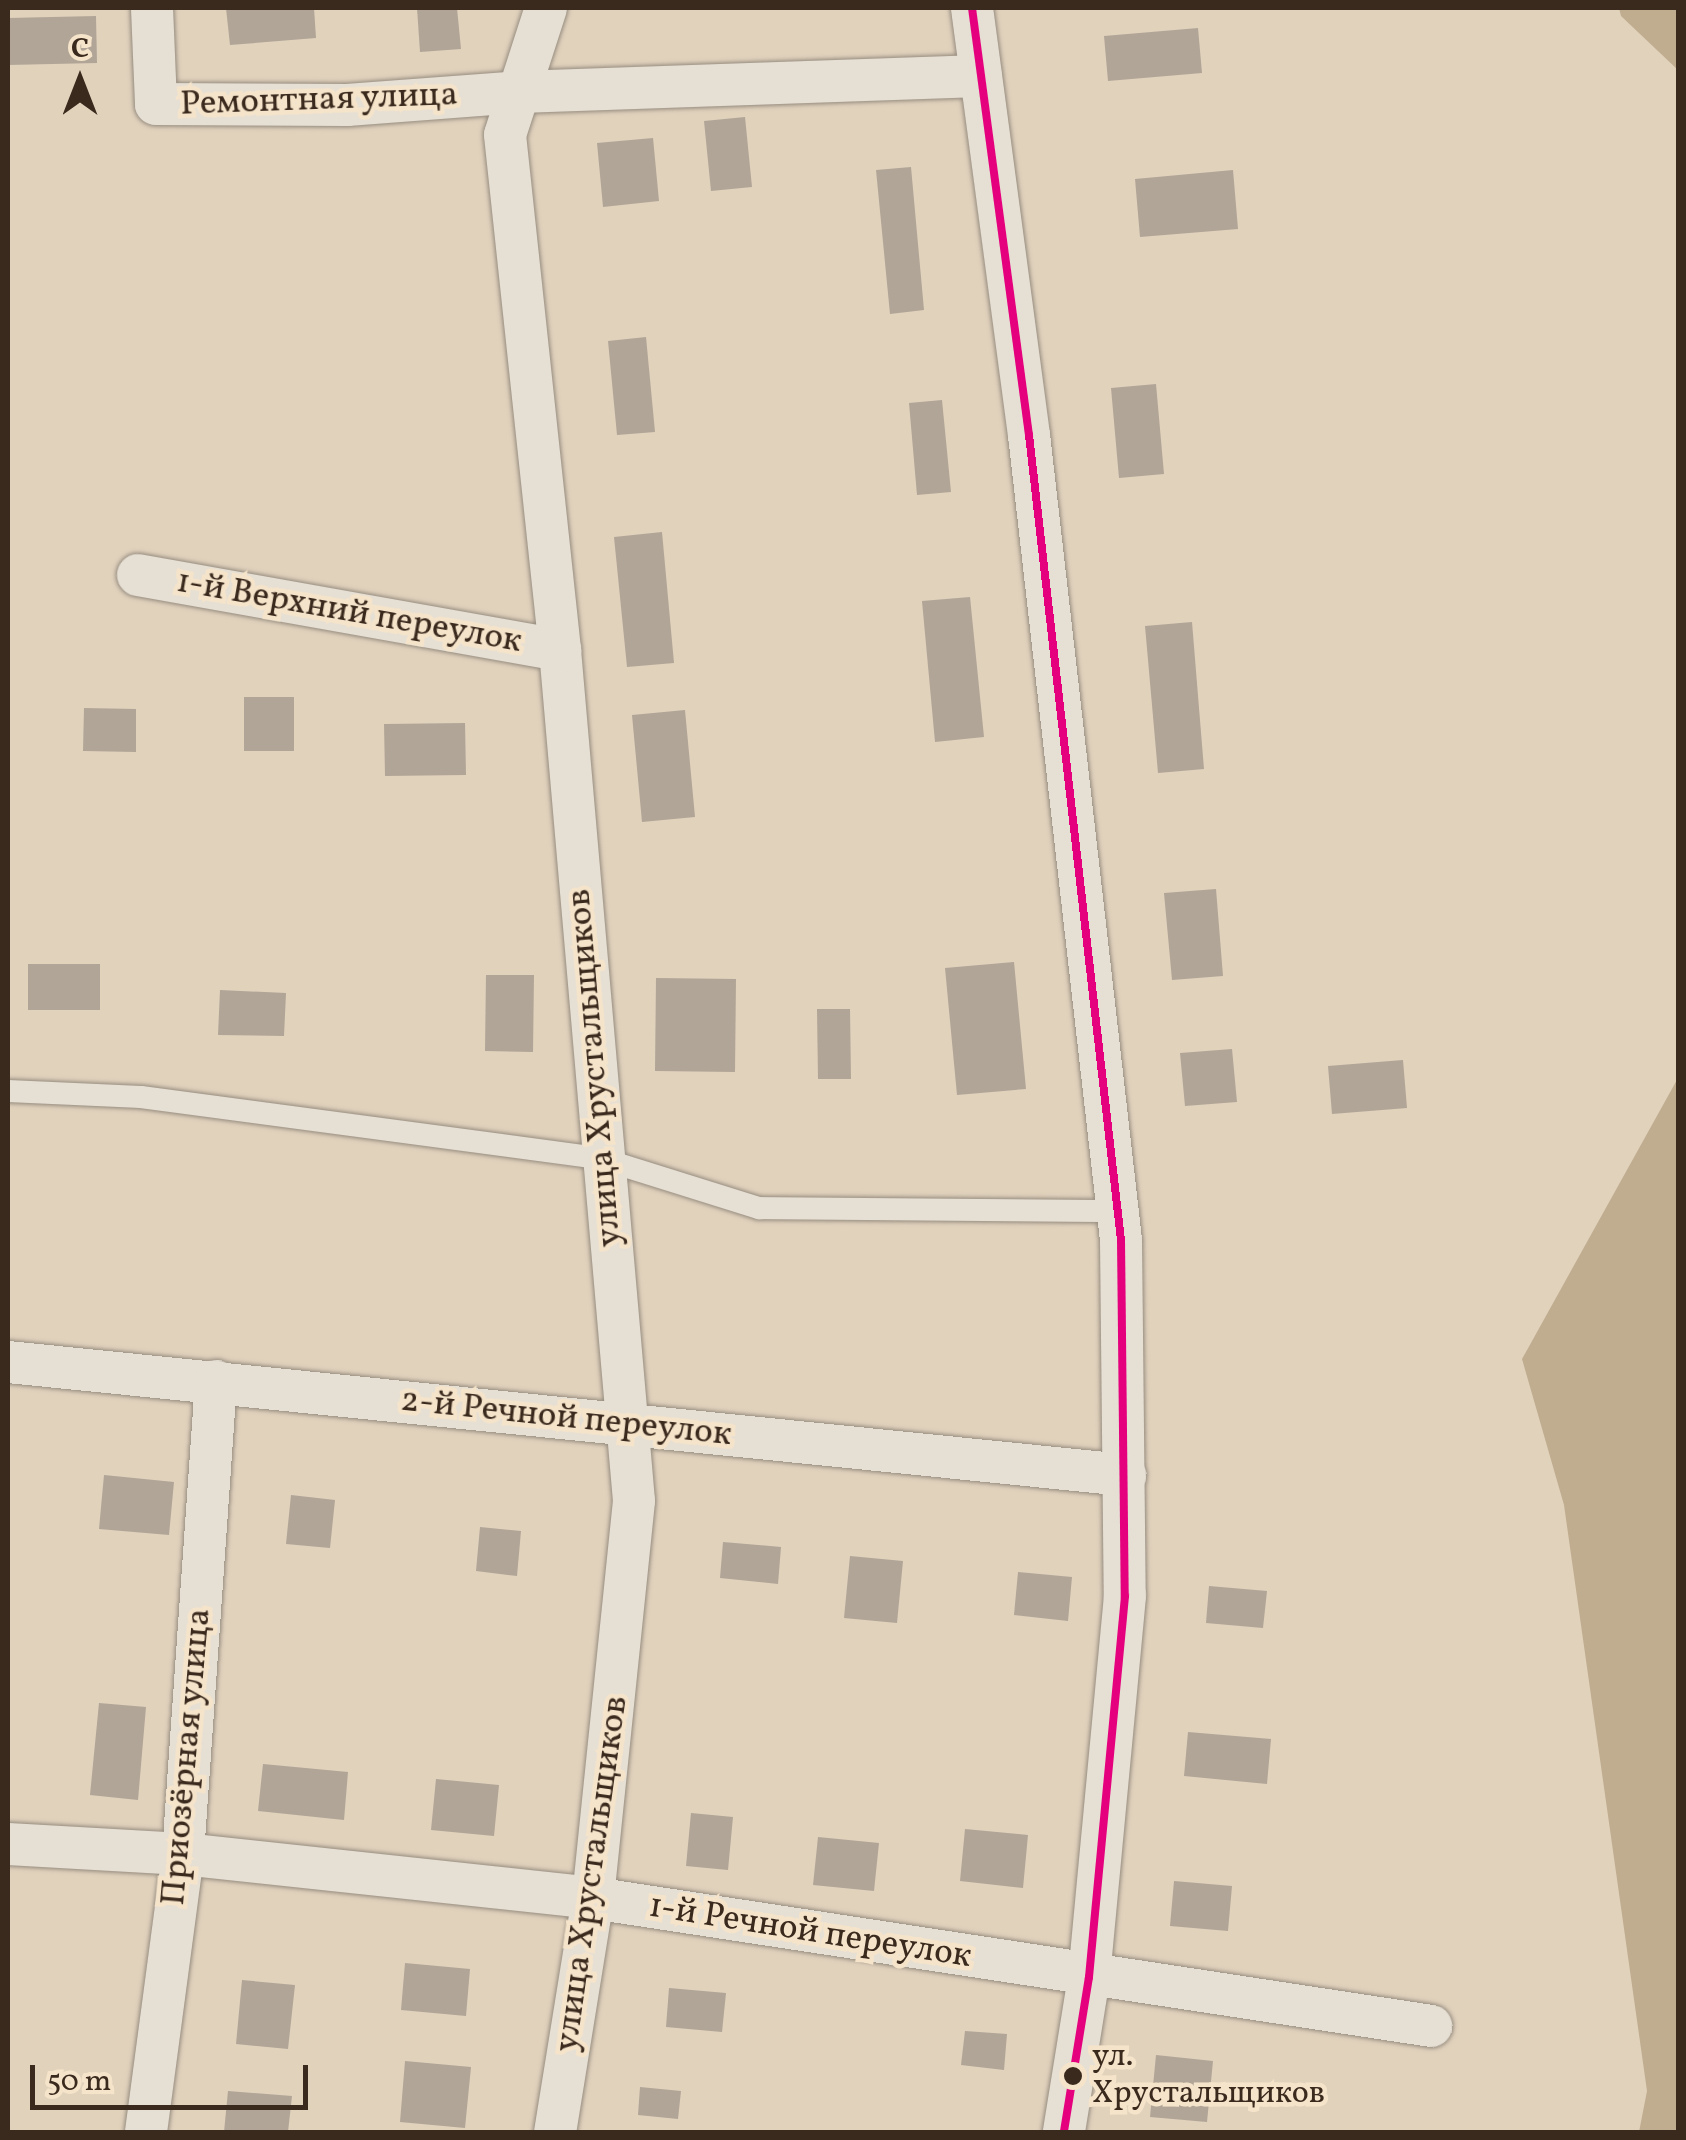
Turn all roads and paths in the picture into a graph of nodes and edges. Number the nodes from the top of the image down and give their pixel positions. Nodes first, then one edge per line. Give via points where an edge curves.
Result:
1 (152, 8) edge
2 (546, 8) edge
3 (972, 8) edge
4 (982, 76) junction
5 (518, 92) junction
6 (138, 575) dead end
7 (560, 650) junction
8 (8, 1092) edge
9 (600, 1158) junction
10 (1118, 1211) junction
11 (8, 1362) edge
12 (216, 1381) junction
13 (632, 1426) junction
14 (1125, 1475) junction
15 (8, 1844) edge
16 (183, 1854) junction
17 (593, 1898) junction
18 (1089, 1977) junction
19 (1431, 2026) dead end
20 (146, 2132) edge
21 (555, 2132) edge
22 (1064, 2132) edge

1 - 5 street, Ремонтная улица via 156,104 347,106
2 - 5 street, улица Хрустальщиков
3 - 4 street
4 - 5 street
4 - 10 street
5 - 7 street, улица Хрустальщиков via 505,134
6 - 7 street, 1-й Верхний переулок
7 - 9 street, улица Хрустальщиков
8 - 9 lane via 141,1097
9 - 10 lane via 759,1208
9 - 13 street, улица Хрустальщиков
10 - 14 street
11 - 12 street, 2-й Речной переулок
12 - 13 street, 2-й Речной переулок
12 - 16 street, Приозёрная улица
13 - 14 street, 2-й Речной переулок
13 - 17 street, улица Хрустальщиков via 634,1501
14 - 18 street via 1125,1596
15 - 16 street, 1-й Речной переулок
16 - 17 street, 1-й Речной переулок
16 - 20 street, Приозёрная улица
17 - 18 street, 1-й Речной переулок
17 - 21 street, улица Хрустальщиков
18 - 19 street, 1-й Речной переулок
18 - 22 street

